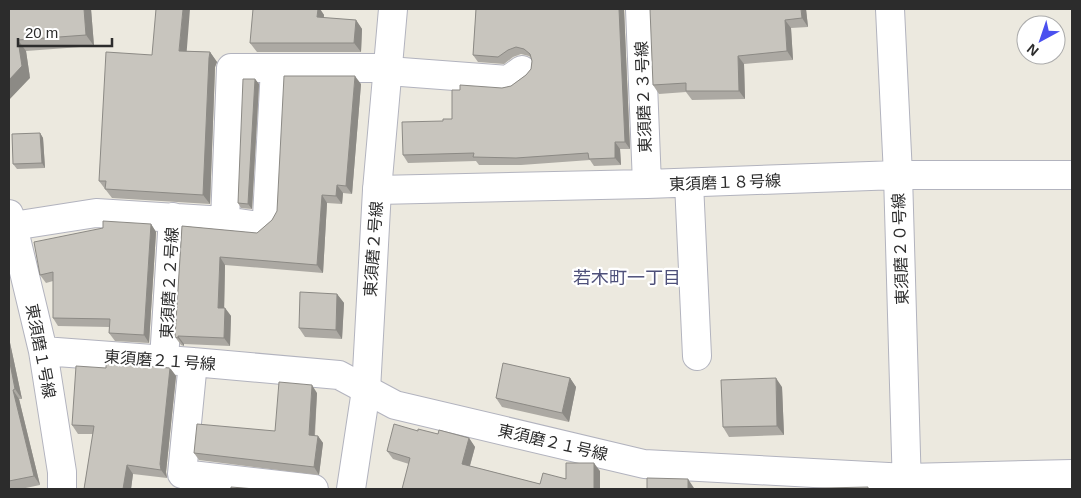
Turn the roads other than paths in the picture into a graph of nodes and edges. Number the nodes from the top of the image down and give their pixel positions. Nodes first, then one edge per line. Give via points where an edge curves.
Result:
1 (393, 9) edge
2 (640, 9) edge
3 (890, 9) edge
4 (275, 68) junction
5 (388, 70) junction
6 (522, 70) dead end
7 (1072, 175) edge
8 (898, 176) junction
9 (689, 183) junction
10 (647, 184) junction
11 (377, 190) junction
12 (173, 217) junction
13 (11, 220) edge
14 (225, 221) junction
15 (43, 351) junction
16 (698, 356) dead end
17 (164, 360) junction
18 (193, 362) junction
19 (366, 390) junction
20 (1072, 474) edge
21 (907, 484) edge
22 (62, 489) edge
23 (314, 489) edge
24 (351, 489) edge

1 - 5 street, 東須磨２号線
2 - 10 street, 東須磨２３号線
3 - 8 street, 東須磨２０号線
4 - 5 street
4 - 14 street via 267,217 258,226
4 - 14 street via 231,68
5 - 6 street via 508,80
5 - 11 street, 東須磨２号線
7 - 8 street, 東須磨１８号線
8 - 9 street, 東須磨１８号線
8 - 21 street, 東須磨２０号線
9 - 10 street, 東須磨１８号線
9 - 16 street
10 - 11 street, 東須磨１８号線
11 - 19 street, 東須磨２号線
12 - 13 street, 東須磨２２号線 via 96,213
12 - 14 street
12 - 17 street, 東須磨２２号線
13 - 15 street, 東須磨１号線
15 - 17 street, 東須磨２１号線
15 - 22 street, 東須磨１号線
17 - 18 street, 東須磨２１号線
18 - 19 street, 東須磨２１号線 via 339,375
18 - 23 street via 182,474
19 - 21 street, 東須磨２１号線 via 395,405 644,464
19 - 24 street, 東須磨２号線
20 - 21 street, 東須磨２１号線

